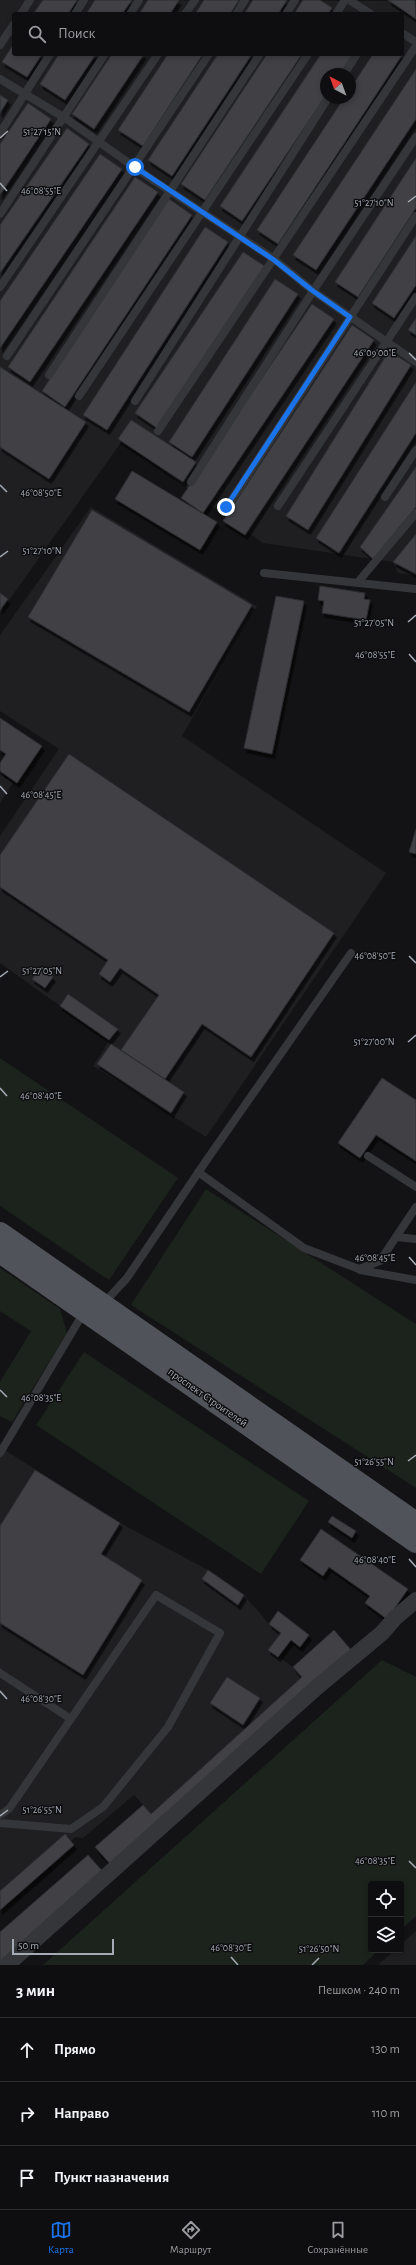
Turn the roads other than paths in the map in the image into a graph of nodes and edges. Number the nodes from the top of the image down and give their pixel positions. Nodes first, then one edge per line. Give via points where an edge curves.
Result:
1 (30, 0) edge
2 (84, 0) edge
3 (139, 0) edge
4 (195, 0) edge
5 (245, 0) edge
6 (295, 0) edge
7 (345, 0) edge
8 (349, 0) edge
9 (22, 12) edge
10 (76, 12) edge
11 (131, 12) edge
12 (186, 12) edge
13 (237, 12) edge
14 (287, 12) edge
15 (337, 12) edge
16 (368, 12) edge
17 (12, 27) edge
18 (404, 34) edge
19 (416, 42) edge
20 (0, 45) edge
21 (416, 46) edge
22 (49, 56) edge
23 (104, 56) edge
24 (157, 56) edge
25 (208, 56) edge
26 (259, 56) edge
27 (307, 56) edge
28 (356, 56) edge
29 (348, 68) edge
30 (0, 79) edge
31 (25, 94) junction
32 (324, 104) edge
33 (65, 118) junction
34 (0, 133) edge
35 (416, 137) edge
36 (98, 143) junction
37 (135, 167) junction
38 (171, 191) junction
39 (201, 212) junction
40 (0, 214) edge
41 (416, 216) edge
42 (239, 236) junction
43 (274, 260) junction
44 (0, 287) edge
45 (313, 291) junction
46 (416, 297) edge
47 (350, 317) junction
48 (386, 342) junction
49 (6, 356) dead end
50 (416, 362) edge
51 (50, 375) dead end
52 (79, 396) dead end
53 (136, 401) dead end
54 (158, 431) dead end
55 (416, 450) edge
56 (191, 482) dead end
57 (385, 497) dead end
58 (278, 506) dead end
59 (226, 507) dead end
60 (416, 513) edge
61 (264, 573) dead end
62 (358, 582) junction
63 (414, 586) edge
64 (351, 953) dead end
65 (368, 1156) dead end
66 (198, 1172) junction
67 (416, 1187) edge
68 (416, 1207) edge
69 (0, 1233) edge
70 (396, 1237) junction
71 (416, 1239) edge
72 (0, 1252) edge
73 (359, 1269) junction
74 (416, 1280) edge
75 (94, 1308) junction
76 (0, 1453) edge
77 (416, 1523) edge
78 (416, 1542) edge
79 (416, 1600) edge
80 (0, 1673) edge
81 (71, 1719) junction
82 (0, 1815) edge
83 (0, 1823) edge
84 (6, 1965) edge

1 - 9 lane
2 - 10 lane
3 - 11 lane
4 - 12 lane
5 - 13 lane
6 - 14 lane
7 - 15 lane
8 - 16 lane
17 - 20 lane
18 - 19 lane
21 - 43 lane
22 - 31 lane
23 - 33 lane
24 - 36 lane
25 - 37 lane
26 - 38 lane
27 - 39 lane
28 - 29 lane
30 - 31 lane
31 - 33 lane
31 - 34 lane
32 - 42 lane
33 - 36 lane
33 - 40 lane
35 - 45 lane
36 - 37 lane
36 - 44 lane
37 - 38 lane
37 - 49 lane
38 - 39 lane
38 - 51 lane
39 - 42 lane
39 - 52 lane
41 - 47 lane
42 - 43 lane
42 - 53 lane
43 - 45 lane
43 - 54 lane
45 - 47 lane
45 - 56 lane
46 - 48 lane
47 - 48 lane
47 - 59 lane
48 - 50 lane
48 - 58 lane
55 - 57 lane
60 - 62 lane
61 - 62 lane
62 - 63 lane
64 - 66 lane
65 - 67 lane
66 - 73 lane via 304,1248
66 - 75 lane via 127,1278
68 - 70 lane
69 - 75 main road, проспект Строителей
70 - 71 lane
70 - 73 lane via 380,1261
72 - 75 main road, проспект Строителей
73 - 74 lane
75 - 76 lane
75 - 77 main road, проспект Строителей
75 - 78 main road, проспект Строителей
79 - 84 street via 382,1633 316,1688
80 - 81 lane
81 - 82 lane via 9,1809
81 - 83 lane via 156,1595 220,1632 168,1727 103,1807 71,1829

